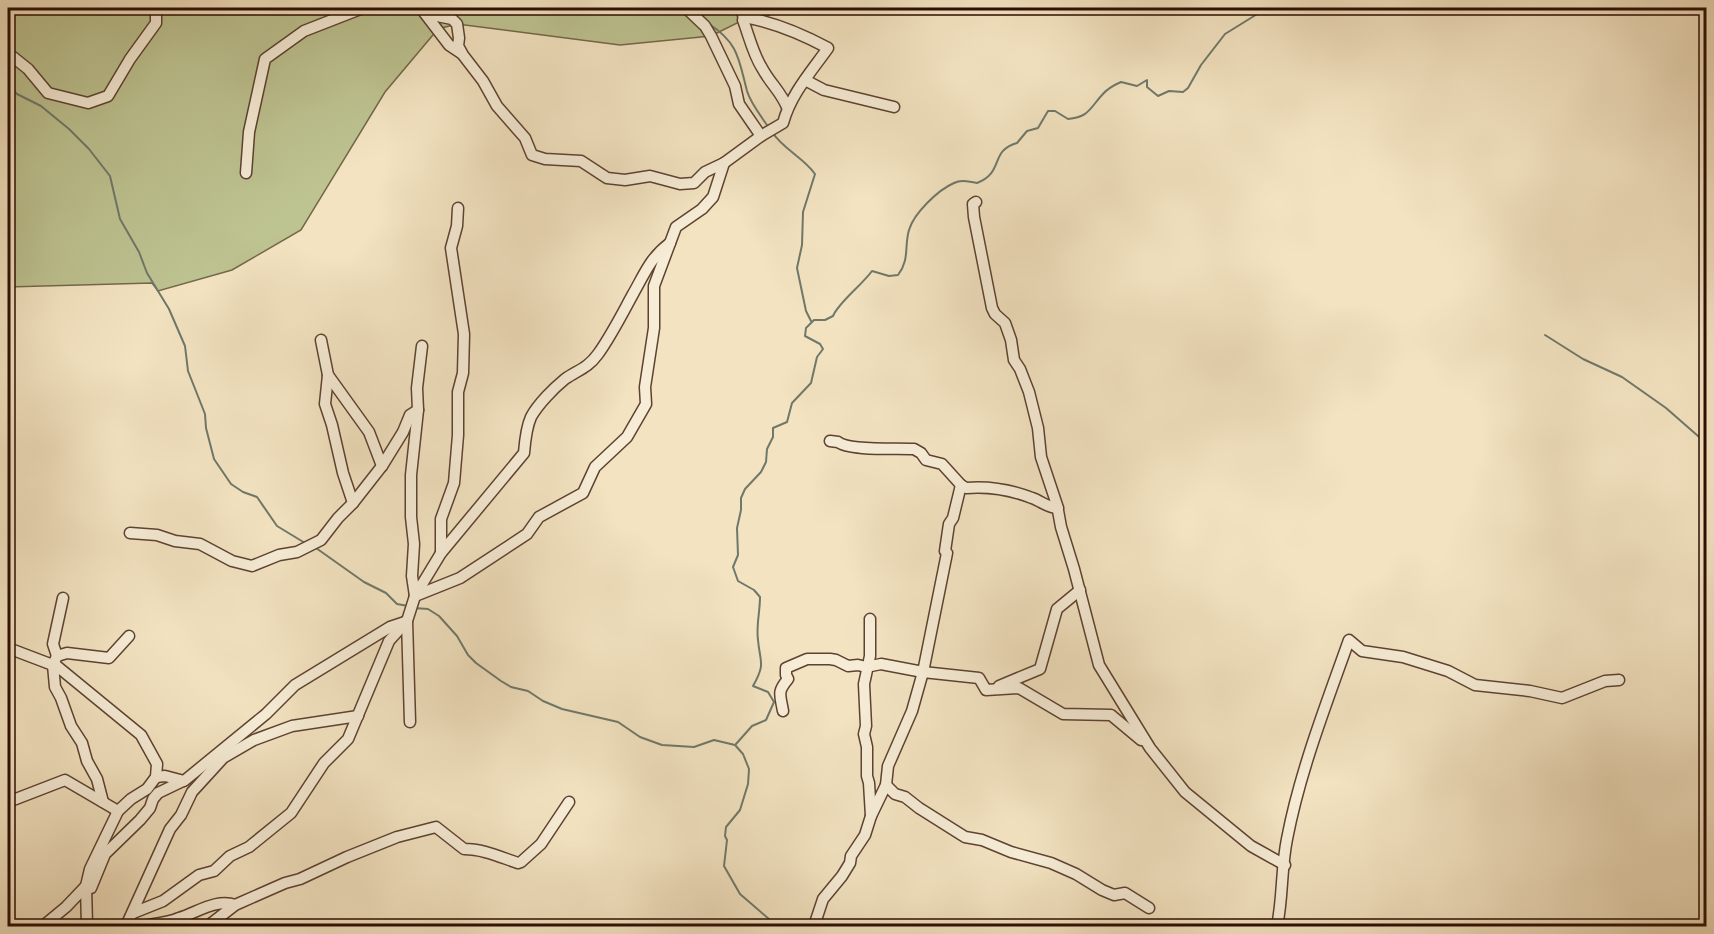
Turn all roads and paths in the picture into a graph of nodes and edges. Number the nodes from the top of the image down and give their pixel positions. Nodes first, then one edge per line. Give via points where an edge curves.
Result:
1 (156, 8) edge
2 (363, 8) edge
3 (686, 8) edge
4 (422, 9) edge
5 (742, 12) edge
6 (8, 53) edge
7 (463, 55) junction
8 (805, 80) junction
9 (894, 107) dead end
10 (787, 108) junction
11 (761, 136) junction
12 (724, 163) junction
13 (246, 173) dead end
14 (975, 201) dead end
15 (458, 208) dead end
16 (670, 243) junction
17 (321, 340) dead end
18 (422, 346) dead end
19 (328, 375) junction
20 (418, 410) junction
21 (830, 441) dead end
22 (382, 466) junction
23 (961, 485) junction
24 (353, 503) junction
25 (1058, 508) junction
26 (130, 532) dead end
27 (441, 553) junction
28 (1080, 590) junction
29 (415, 596) junction
30 (63, 598) dead end
31 (870, 618) dead end
32 (407, 621) junction
33 (129, 636) dead end
34 (8, 648) edge
35 (55, 660) junction
36 (867, 667) junction
37 (923, 672) junction
38 (1619, 680) dead end
39 (986, 690) junction
40 (783, 711) dead end
41 (358, 716) junction
42 (411, 722) dead end
43 (1150, 747) junction
44 (156, 777) junction
45 (184, 781) junction
46 (886, 785) junction
47 (8, 802) edge
48 (103, 802) junction
49 (569, 802) dead end
50 (118, 811) junction
51 (871, 816) junction
52 (1285, 865) junction
53 (87, 890) junction
54 (235, 905) junction
55 (1149, 908) dead end
56 (133, 913) junction
57 (43, 927) edge
58 (87, 927) edge
59 (126, 927) edge
60 (141, 927) edge
61 (208, 927) edge
62 (814, 927) edge
63 (1278, 927) edge

1 - 6 street via 156,23 108,96 88,104 48,93
2 - 13 street via 304,30 265,59 249,132
3 - 11 street via 711,36 735,86 739,104
4 - 7 street via 449,45
4 - 7 street via 457,24 458,46
5 - 8 street via 828,48
5 - 10 street via 760,66 781,93
7 - 12 street via 497,106 525,138 532,155 580,161 607,178 650,176 680,184 694,183 705,172
8 - 9 street via 824,90
8 - 10 street
10 - 11 street via 783,123
11 - 12 street
12 - 16 street via 713,197 676,226
14 - 25 street via 974,217 992,308 1005,323 1014,360 1029,392 1041,457
15 - 27 street via 451,248 464,334 463,373 458,392 454,483 441,519
16 - 27 street via 642,274 597,355 583,370 566,379 531,416 524,453
16 - 29 street via 654,286 646,404 627,437 595,467 583,493 539,517 527,534 460,578
17 - 19 street
18 - 20 street
19 - 22 street via 369,432
19 - 24 street via 325,404
20 - 22 street via 410,416
20 - 29 street via 411,475
21 - 23 street via 848,447 917,450 926,460 946,467
22 - 24 street
23 - 25 street via 1003,488
23 - 37 street via 949,524 947,553
24 - 26 street via 321,540 252,566 232,561 200,544
25 - 28 street
27 - 29 street
28 - 39 street via 1057,609 1040,669
28 - 43 street via 1099,665
29 - 32 street
30 - 35 street via 53,644
31 - 36 street
32 - 41 street via 389,641
32 - 42 street
32 - 45 street via 390,627 296,685
33 - 35 street via 109,658 67,653
34 - 35 street
35 - 44 street via 58,667 141,735 157,764
35 - 48 street via 55,687 84,746
36 - 37 street via 881,664
36 - 40 street via 844,666 830,659 807,659 786,668 788,679 779,692
36 - 51 street via 864,734
37 - 39 street via 979,678
37 - 46 street via 912,711 888,766
38 - 52 street via 1605,681 1562,698 1475,685 1448,671 1403,657 1362,651 1349,640 1302,777
39 - 43 street via 1019,688 1063,714 1111,715
41 - 56 street via 348,739 324,763 291,813 214,871 199,875 163,901
41 - 56 street via 292,726 254,740 223,758 192,792 170,829
43 - 52 street via 1185,792 1251,846
44 - 45 street
44 - 50 street
45 - 53 street via 158,793 140,820 105,854
46 - 51 street
46 - 55 street via 965,837 1051,863 1114,895 1125,893
47 - 48 street via 65,780
48 - 50 street
49 - 54 street via 541,844 518,863 464,849 436,826 397,837
50 - 53 street via 90,869
51 - 62 street via 846,871 823,899
52 - 63 street
53 - 57 street
53 - 58 street
54 - 60 street via 204,907 177,920
54 - 61 street
56 - 59 street

